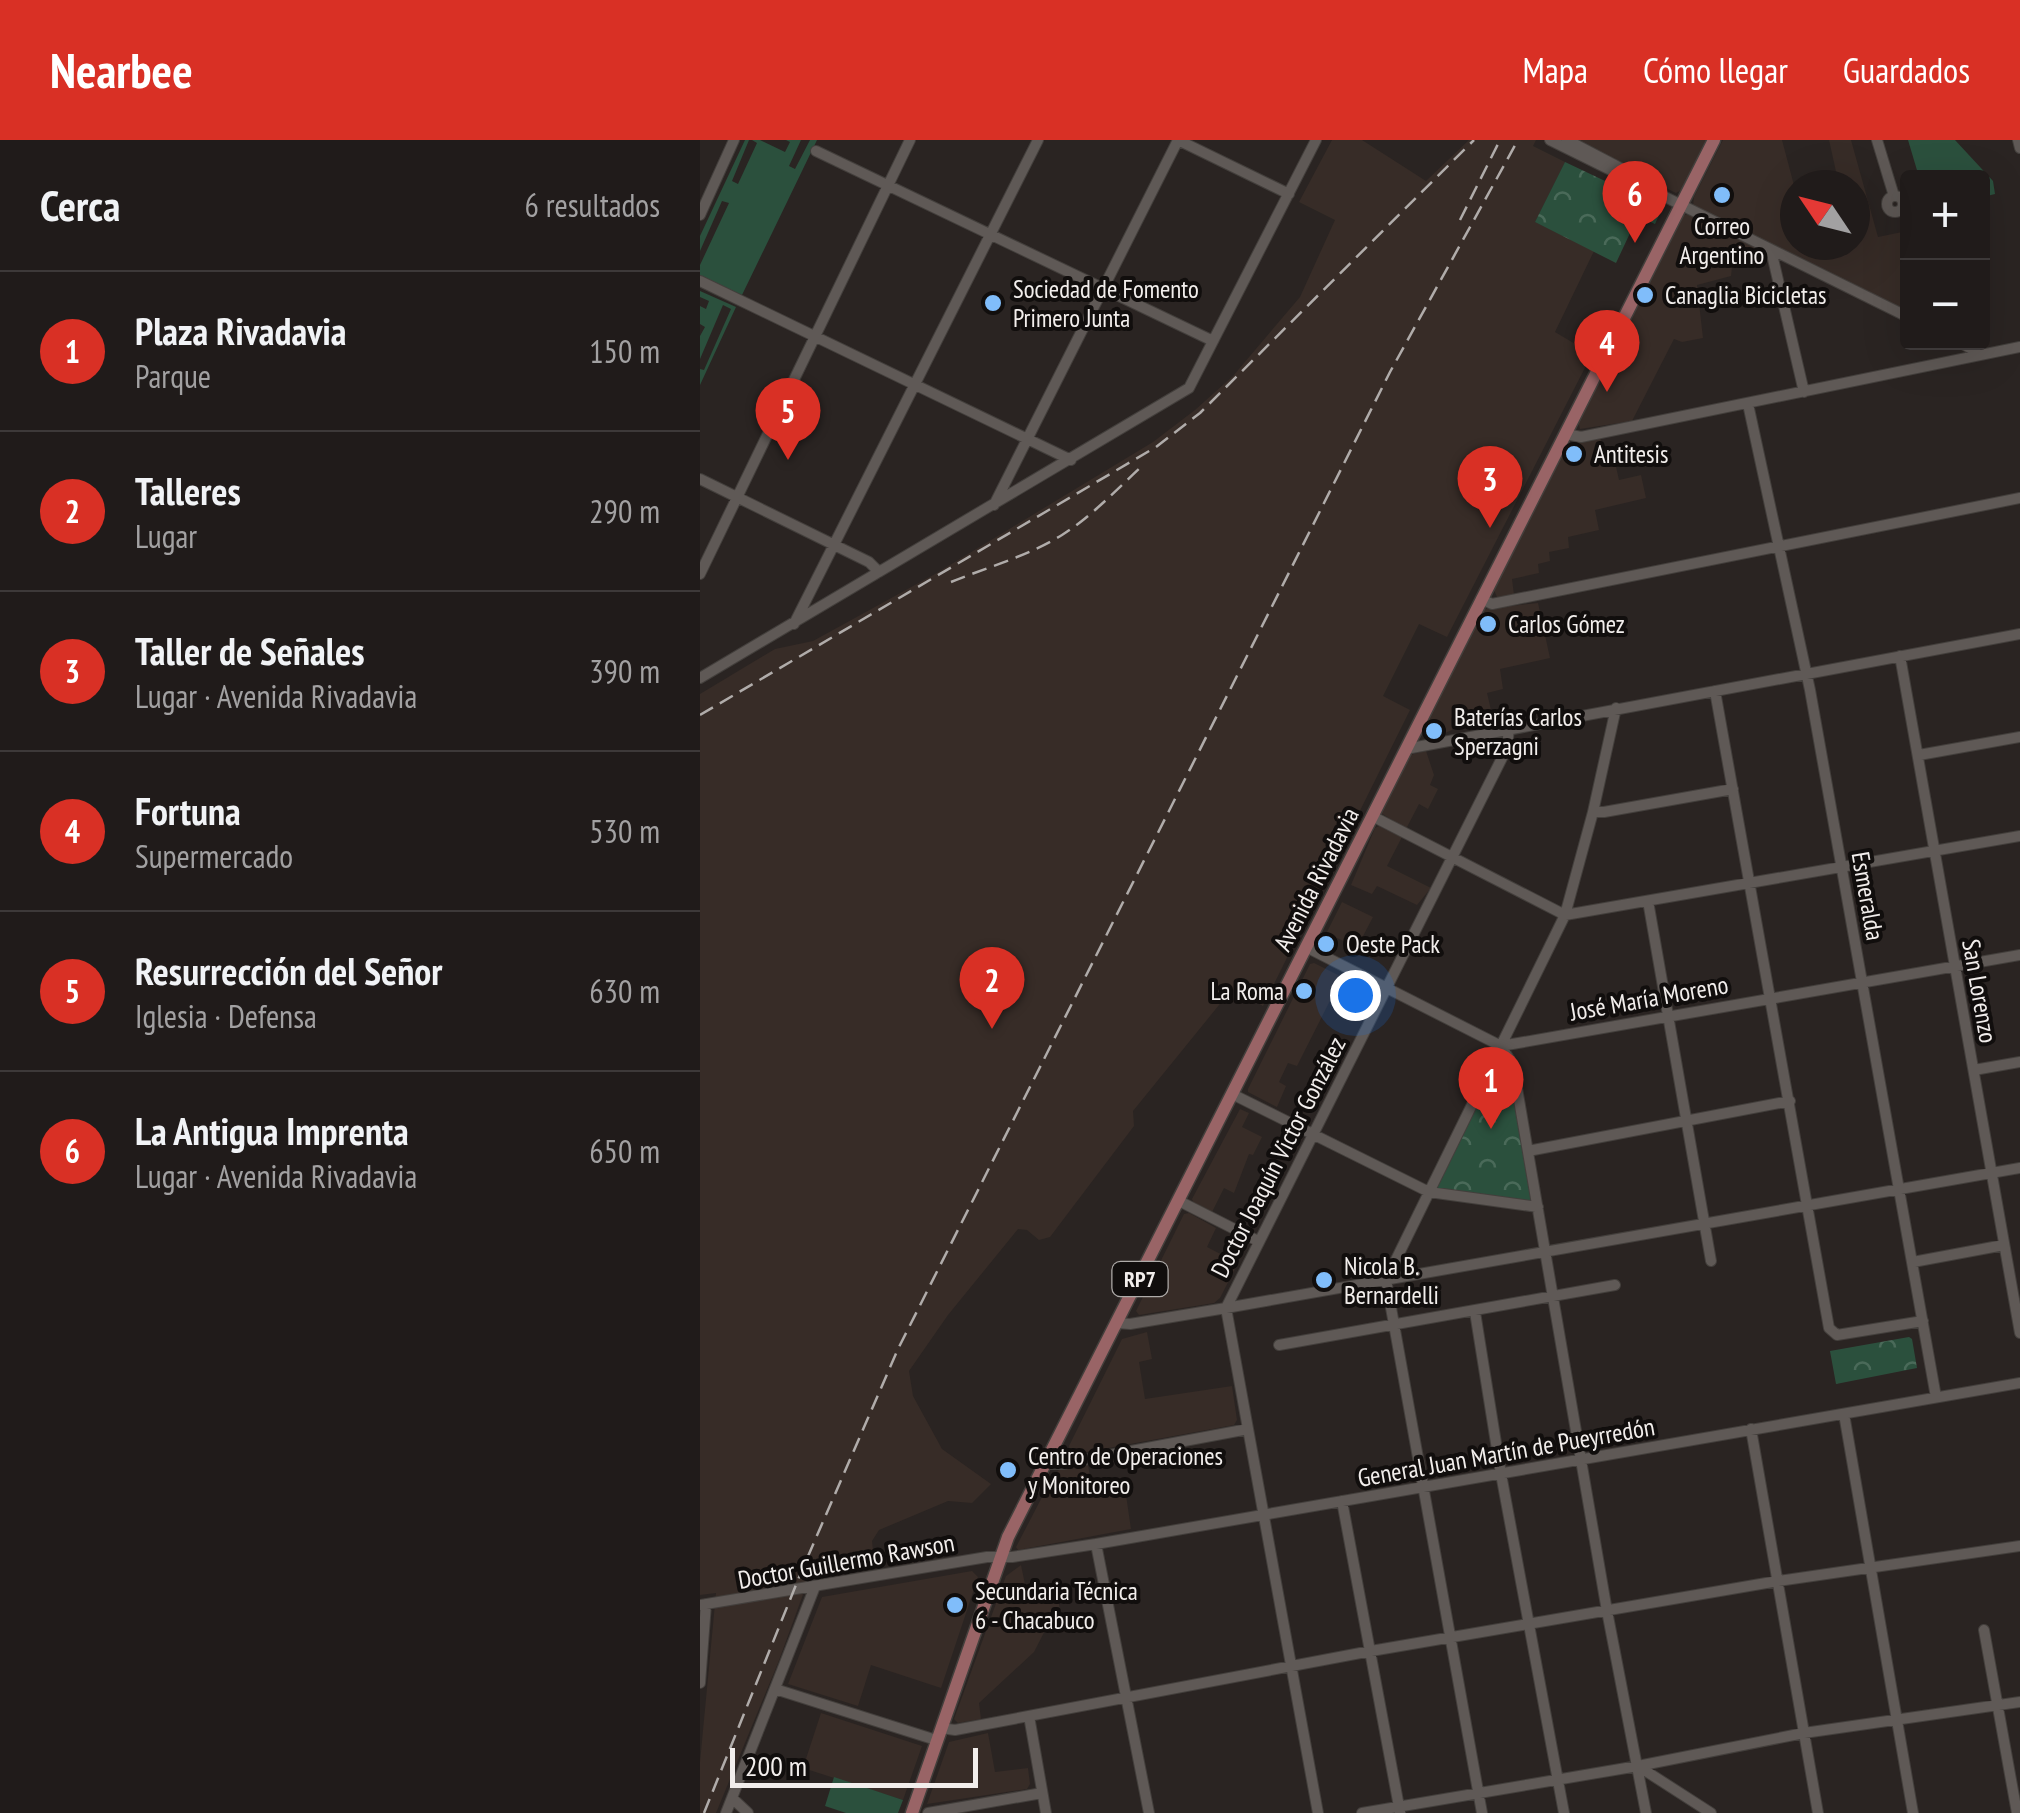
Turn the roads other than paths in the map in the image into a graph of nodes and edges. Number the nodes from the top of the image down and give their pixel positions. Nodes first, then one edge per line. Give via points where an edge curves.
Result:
1 (734, 140) edge
2 (910, 140) edge
3 (1038, 140) edge
4 (1178, 140) edge
5 (1316, 140) edge
6 (1550, 140) edge
7 (1567, 140) edge
8 (1714, 140) edge
9 (1877, 140) edge
10 (2018, 140) edge
11 (2020, 148) edge
12 (816, 151) dead end
13 (890, 185) junction
14 (1646, 188) junction
15 (1289, 194) junction
16 (1894, 196) dead end
17 (1680, 205) junction
18 (700, 216) edge
19 (990, 234) junction
20 (1771, 250) junction
21 (700, 281) edge
22 (1103, 288) junction
23 (1900, 313) edge
24 (816, 335) junction
25 (1214, 341) junction
26 (2020, 347) edge
27 (1974, 350) edge
28 (1982, 354) junction
29 (916, 383) junction
30 (1804, 392) junction
31 (1748, 404) junction
32 (1566, 434) junction
33 (1028, 438) junction
34 (1071, 460) junction
35 (700, 479) edge
36 (737, 497) junction
37 (2020, 498) edge
38 (994, 504) junction
39 (832, 544) junction
40 (1778, 546) junction
41 (879, 572) junction
42 (700, 574) edge
43 (1481, 599) junction
44 (793, 625) junction
45 (2020, 634) edge
46 (1900, 656) junction
47 (1807, 674) junction
48 (700, 678) edge
49 (1715, 692) junction
50 (1616, 708) junction
51 (1509, 728) junction
52 (2020, 737) edge
53 (1406, 749) junction
54 (1919, 754) junction
55 (1733, 788) junction
56 (1593, 812) junction
57 (1372, 816) junction
58 (2020, 836) edge
59 (1934, 851) junction
60 (1451, 857) junction
61 (1842, 867) junction
62 (1750, 882) junction
63 (1648, 901) junction
64 (1565, 914) junction
65 (1306, 947) junction
66 (2020, 955) edge
67 (1955, 967) junction
68 (1863, 981) junction
69 (1386, 987) junction
70 (1772, 998) junction
71 (1669, 1014) junction
72 (1501, 1046) junction
73 (2020, 1062) edge
74 (1974, 1070) junction
75 (1232, 1094) junction
76 (1790, 1101) junction
77 (1688, 1120) junction
78 (1313, 1134) junction
79 (1528, 1151) junction
80 (2020, 1168) edge
81 (1991, 1173) junction
82 (1901, 1189) junction
83 (1429, 1192) junction
84 (1179, 1201) junction
85 (1538, 1207) junction
86 (1808, 1207) junction
87 (1705, 1223) junction
88 (1258, 1241) junction
89 (2004, 1245) junction
90 (1546, 1251) junction
91 (1711, 1261) dead end
92 (1913, 1262) junction
93 (1386, 1280) junction
94 (1615, 1286) dead end
95 (1554, 1298) junction
96 (1226, 1308) junction
97 (1475, 1312) junction
98 (1923, 1320) junction
99 (1117, 1323) junction
100 (1395, 1325) junction
101 (2020, 1333) edge
102 (1279, 1344) dead end
103 (2020, 1383) edge
104 (1936, 1398) junction
105 (1844, 1414) junction
106 (1248, 1429) junction
107 (1750, 1430) junction
108 (1581, 1461) junction
109 (1045, 1464) junction
110 (1501, 1474) junction
111 (1422, 1488) junction
112 (1342, 1501) junction
113 (1264, 1515) junction
114 (1096, 1544) junction
115 (2020, 1546) edge
116 (998, 1557) junction
117 (1871, 1568) junction
118 (1778, 1582) junction
119 (814, 1588) junction
120 (703, 1605) edge
121 (1607, 1612) junction
122 (1529, 1624) junction
123 (1984, 1630) dead end
124 (1449, 1639) junction
125 (1371, 1652) junction
126 (1291, 1665) junction
127 (700, 1683) edge
128 (774, 1689) junction
129 (1124, 1699) junction
130 (2020, 1702) edge
131 (1998, 1706) junction
132 (1029, 1716) junction
133 (1896, 1719) junction
134 (1804, 1732) junction
135 (938, 1734) junction
136 (1638, 1766) junction
137 (1558, 1778) junction
138 (1042, 1793) junction
139 (1478, 1793) junction
140 (732, 1798) junction
141 (1399, 1810) edge
142 (726, 1813) edge
143 (748, 1813) edge
144 (912, 1813) edge
145 (928, 1813) edge
146 (1046, 1813) edge
147 (1149, 1813) edge
148 (1318, 1813) edge
149 (1362, 1813) edge
150 (1482, 1813) edge
151 (1564, 1813) edge
152 (1646, 1813) edge
153 (1711, 1813) edge
154 (1818, 1813) edge
155 (1913, 1813) edge
156 (2017, 1813) edge

1 - 18 street
2 - 13 street
3 - 19 street
4 - 15 street
4 - 22 street
5 - 15 street
6 - 14 street
7 - 14 street via 1630,172
8 - 17 main road, Avenida Rivadavia / RP7
9 - 16 street
10 - 11 street
12 - 13 street
13 - 19 street
13 - 24 street
14 - 17 street
15 - 25 street
17 - 20 street
17 - 32 main road, Avenida Rivadavia / RP7
19 - 22 street
19 - 29 street
20 - 23 street
20 - 30 street
21 - 24 street
22 - 25 street
22 - 33 street
24 - 29 street
24 - 36 street
25 - 34 street via 1188,388
26 - 28 street
27 - 28 street
28 - 30 street
29 - 33 street
29 - 39 street
30 - 31 street
31 - 32 street
31 - 40 street, Esmeralda
32 - 43 main road, Avenida Rivadavia / RP7
33 - 34 street
33 - 38 street
34 - 38 street
35 - 36 street
36 - 39 street
36 - 42 street
37 - 40 street
38 - 41 street
39 - 41 street
39 - 44 street
40 - 43 street via 1492,604
40 - 47 street, Esmeralda
41 - 44 street
43 - 53 main road, Avenida Rivadavia / RP7
44 - 48 street
45 - 46 street
46 - 47 street
46 - 54 street, San Lorenzo
47 - 49 street
47 - 61 street, Esmeralda
49 - 50 street
49 - 55 street
50 - 51 street
50 - 56 street
51 - 53 street
51 - 60 street, Doctor Joaquín Victor González via 1507,748
52 - 54 street
53 - 57 main road, Avenida Rivadavia / RP7
54 - 59 street, San Lorenzo
55 - 56 street
55 - 62 street
56 - 64 street
57 - 60 street
57 - 65 main road, Avenida Rivadavia / RP7
58 - 59 street
59 - 61 street
59 - 67 street, San Lorenzo
60 - 64 street
60 - 69 street, Doctor Joaquín Victor González
61 - 62 street
61 - 68 street, Esmeralda
62 - 63 street
62 - 70 street
63 - 64 street
63 - 71 street
64 - 72 street
65 - 69 street
65 - 75 main road, Avenida Rivadavia / RP7
66 - 67 street, José María Moreno
67 - 68 street, José María Moreno
67 - 74 street, San Lorenzo
68 - 70 street, José María Moreno
68 - 82 street, Esmeralda
69 - 72 street
69 - 78 street, Doctor Joaquín Victor González
70 - 71 street, José María Moreno
70 - 76 street
71 - 72 street, José María Moreno
71 - 77 street
72 - 79 street via 1513,1065
72 - 83 street
73 - 74 street
74 - 81 street, San Lorenzo
75 - 78 street
75 - 84 main road, Avenida Rivadavia / RP7
76 - 77 street
76 - 86 street
77 - 79 street
77 - 87 street
78 - 83 street
78 - 88 street, Doctor Joaquín Victor González
79 - 85 street
80 - 81 street
81 - 82 street
81 - 89 street, San Lorenzo
82 - 86 street
82 - 92 street, Esmeralda
83 - 85 street
83 - 93 street
84 - 88 street
84 - 99 main road, Avenida Rivadavia / RP7
85 - 90 street
86 - 87 street
86 - 98 street via 1832,1332
87 - 90 street
87 - 91 street
88 - 96 street, Doctor Joaquín Victor González
89 - 92 street
89 - 101 street, San Lorenzo
90 - 93 street
90 - 95 street
92 - 98 street, Esmeralda
93 - 96 street
93 - 100 street
94 - 95 street
95 - 97 street
95 - 108 street
96 - 99 street
96 - 106 street, Doctor Joaquín Victor González
97 - 100 street
97 - 110 street
98 - 104 street, Esmeralda
99 - 109 main road, Avenida Rivadavia / RP7
100 - 102 street
100 - 111 street
103 - 104 street, General Juan Martín de Pueyrredón
104 - 105 street, General Juan Martín de Pueyrredón
105 - 107 street, General Juan Martín de Pueyrredón
105 - 117 street
106 - 109 street
106 - 113 street, Doctor Joaquín Victor González
107 - 108 street, General Juan Martín de Pueyrredón
107 - 118 street
108 - 110 street, General Juan Martín de Pueyrredón
108 - 121 street
109 - 116 main road, Avenida Rivadavia / RP7
110 - 111 street, General Juan Martín de Pueyrredón
110 - 122 street
111 - 112 street, General Juan Martín de Pueyrredón
111 - 124 street
112 - 113 street, General Juan Martín de Pueyrredón
112 - 125 street
113 - 114 street, General Juan Martín de Pueyrredón
113 - 126 street, Doctor Joaquín Victor González
114 - 116 street, General Juan Martín de Pueyrredón
114 - 129 street
115 - 117 street
116 - 119 street, Doctor Guillermo Rawson
116 - 135 main road, Avenida Rivadavia / RP7
117 - 118 street
117 - 133 street
118 - 121 street
118 - 134 street
119 - 120 street, Doctor Guillermo Rawson
119 - 128 street
120 - 127 street
121 - 122 street
121 - 136 street
122 - 124 street
122 - 137 street
123 - 131 street
124 - 125 street
124 - 139 street
125 - 126 street
125 - 141 street
126 - 129 street
126 - 148 street, Doctor Joaquín Victor González
128 - 135 street
128 - 140 street
129 - 132 street
129 - 147 street
130 - 131 street
131 - 133 street
131 - 156 street
132 - 135 street
132 - 138 street
133 - 134 street
133 - 155 street
134 - 136 street
134 - 154 street
135 - 144 main road, Avenida Rivadavia / RP7
136 - 137 street
136 - 152 street
136 - 153 street
137 - 139 street
137 - 151 street
138 - 145 street
138 - 146 street
139 - 141 street
139 - 150 street
140 - 142 street
140 - 143 street
141 - 149 street

